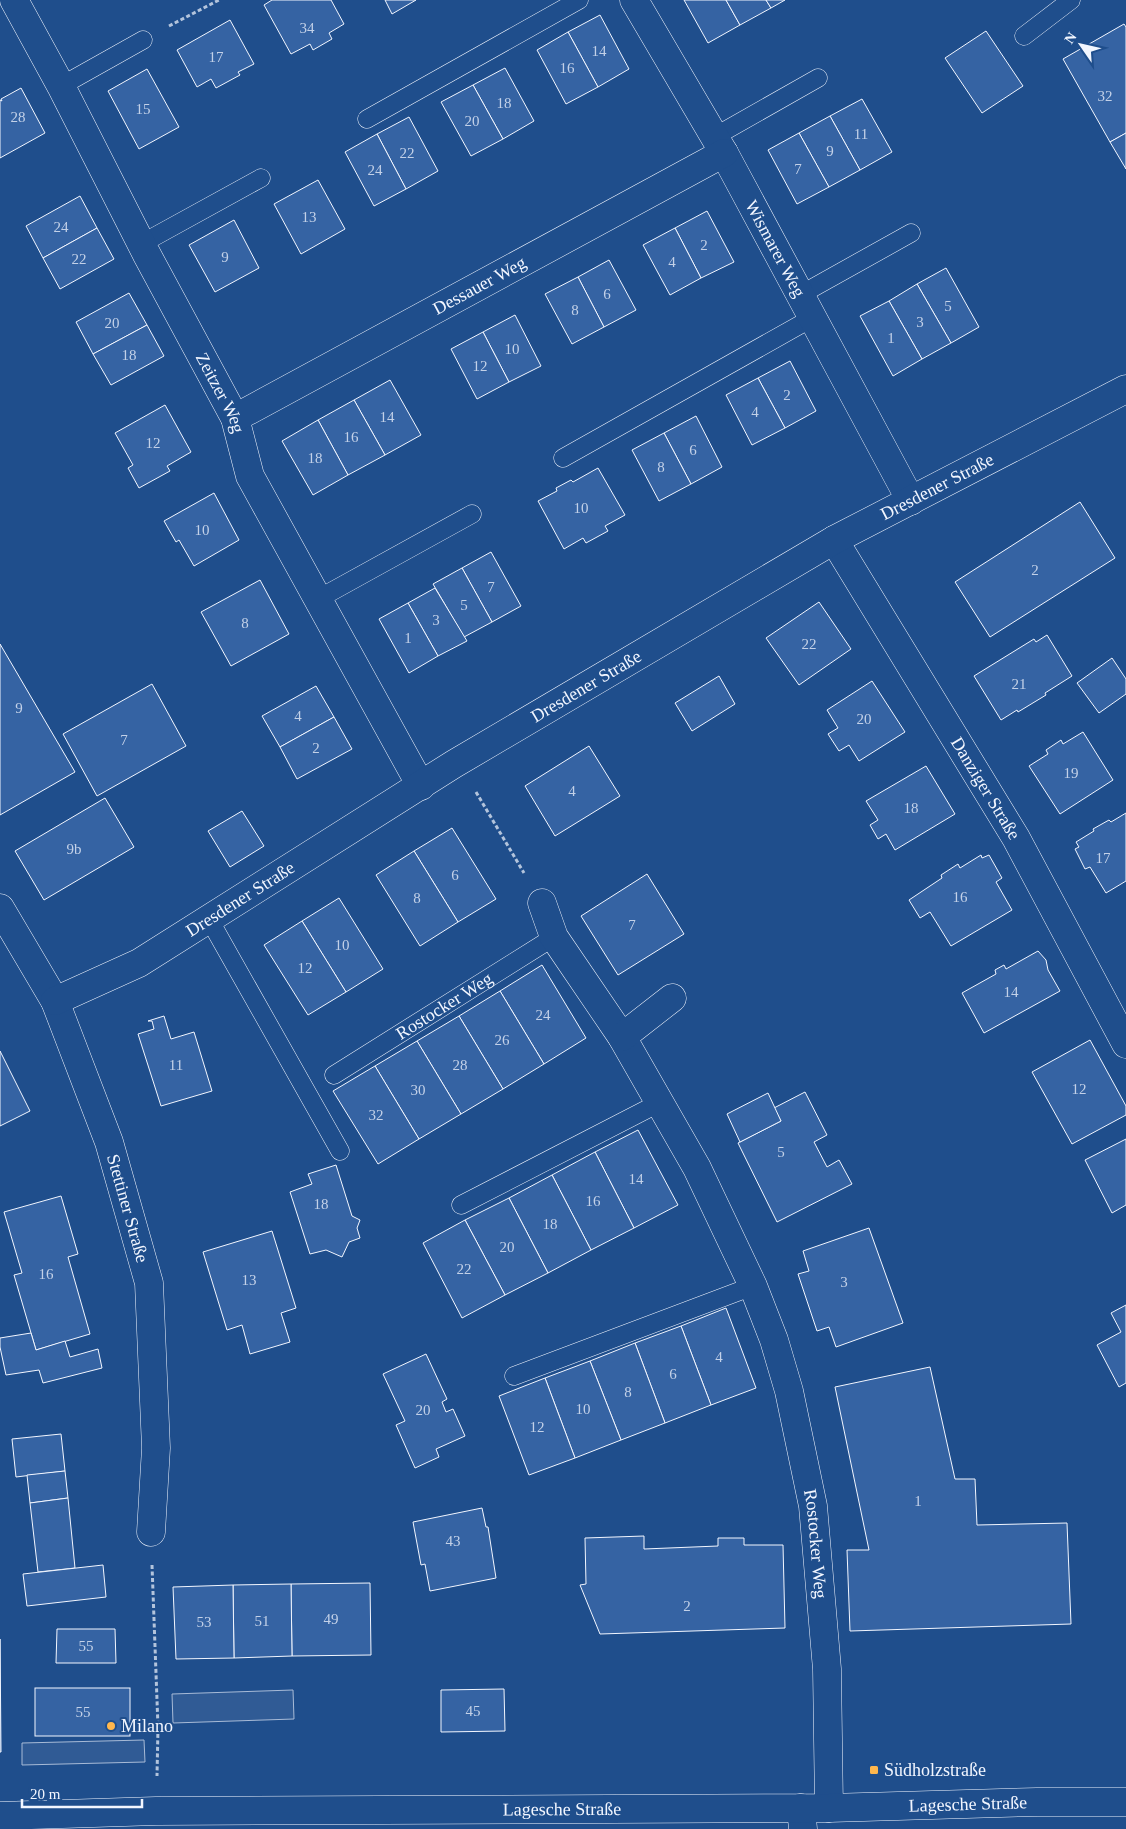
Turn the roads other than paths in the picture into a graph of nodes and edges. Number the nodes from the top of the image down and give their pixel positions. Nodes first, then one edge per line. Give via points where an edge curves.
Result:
1 (14, 0) edge
2 (579, 0) edge
3 (634, 0) edge
4 (1071, 0) edge
5 (1024, 36) dead end
6 (143, 40) road end
7 (818, 78) dead end
8 (61, 86) junction
9 (367, 118) dead end
10 (719, 145) junction
11 (261, 178) dead end
12 (911, 233) dead end
13 (141, 244) junction
14 (806, 307) junction
15 (1126, 389) edge
16 (236, 418) junction
17 (563, 458) dead end
18 (911, 501) junction
19 (472, 514) dead end
20 (834, 540) junction
21 (318, 599) junction
22 (421, 786) junction
23 (542, 903) road end
24 (0, 908) edge
25 (209, 920) junction
26 (554, 937) junction
27 (672, 998) dead end
28 (54, 1001) junction
29 (622, 1037) junction
30 (1126, 1044) edge
31 (334, 1075) dead end
32 (659, 1103) junction
33 (340, 1151) dead end
34 (461, 1205) dead end
35 (752, 1286) junction
36 (514, 1376) dead end
37 (151, 1532) road end
38 (1126, 1802) edge
39 (829, 1808) junction
40 (0, 1816) edge
41 (802, 1818) edge

1 - 8 street, Zeitzer Weg
2 - 9 lane
3 - 10 street, Wismarer Weg
4 - 5 lane
6 - 8 lane
7 - 10 lane
8 - 13 street, Zeitzer Weg
10 - 14 street, Wismarer Weg
10 - 16 street, Dessauer Weg
11 - 13 lane
12 - 14 lane
13 - 16 street, Zeitzer Weg
14 - 17 lane
14 - 18 street, Wismarer Weg
15 - 18 street, Dresdener Straße
16 - 21 street, Zeitzer Weg via 250,476
18 - 20 street, Dresdener Straße
19 - 21 lane
20 - 22 street, Dresdener Straße
20 - 30 street, Danziger Straße via 1016,838
21 - 22 street, Zeitzer Weg
22 - 25 street, Dresdener Straße
23 - 26 street, Rostocker Weg
24 - 28 street, Stettiner Straße
25 - 28 street, Dresdener Straße via 139,963
25 - 33 lane
26 - 29 street, Rostocker Weg
26 - 31 lane, Rostocker Weg
27 - 29 street
28 - 37 street, Stettiner Straße via 109,1142 149,1283 156,1448
29 - 32 street, Rostocker Weg
32 - 34 lane
32 - 35 street, Rostocker Weg via 697,1168
35 - 36 lane
35 - 39 street, Rostocker Weg via 774,1340 786,1383 813,1506 827,1669
38 - 39 street, Lagesche Straße
39 - 41 street, Lagesche Straße
40 - 41 street, Lagesche Straße via 156,1811

